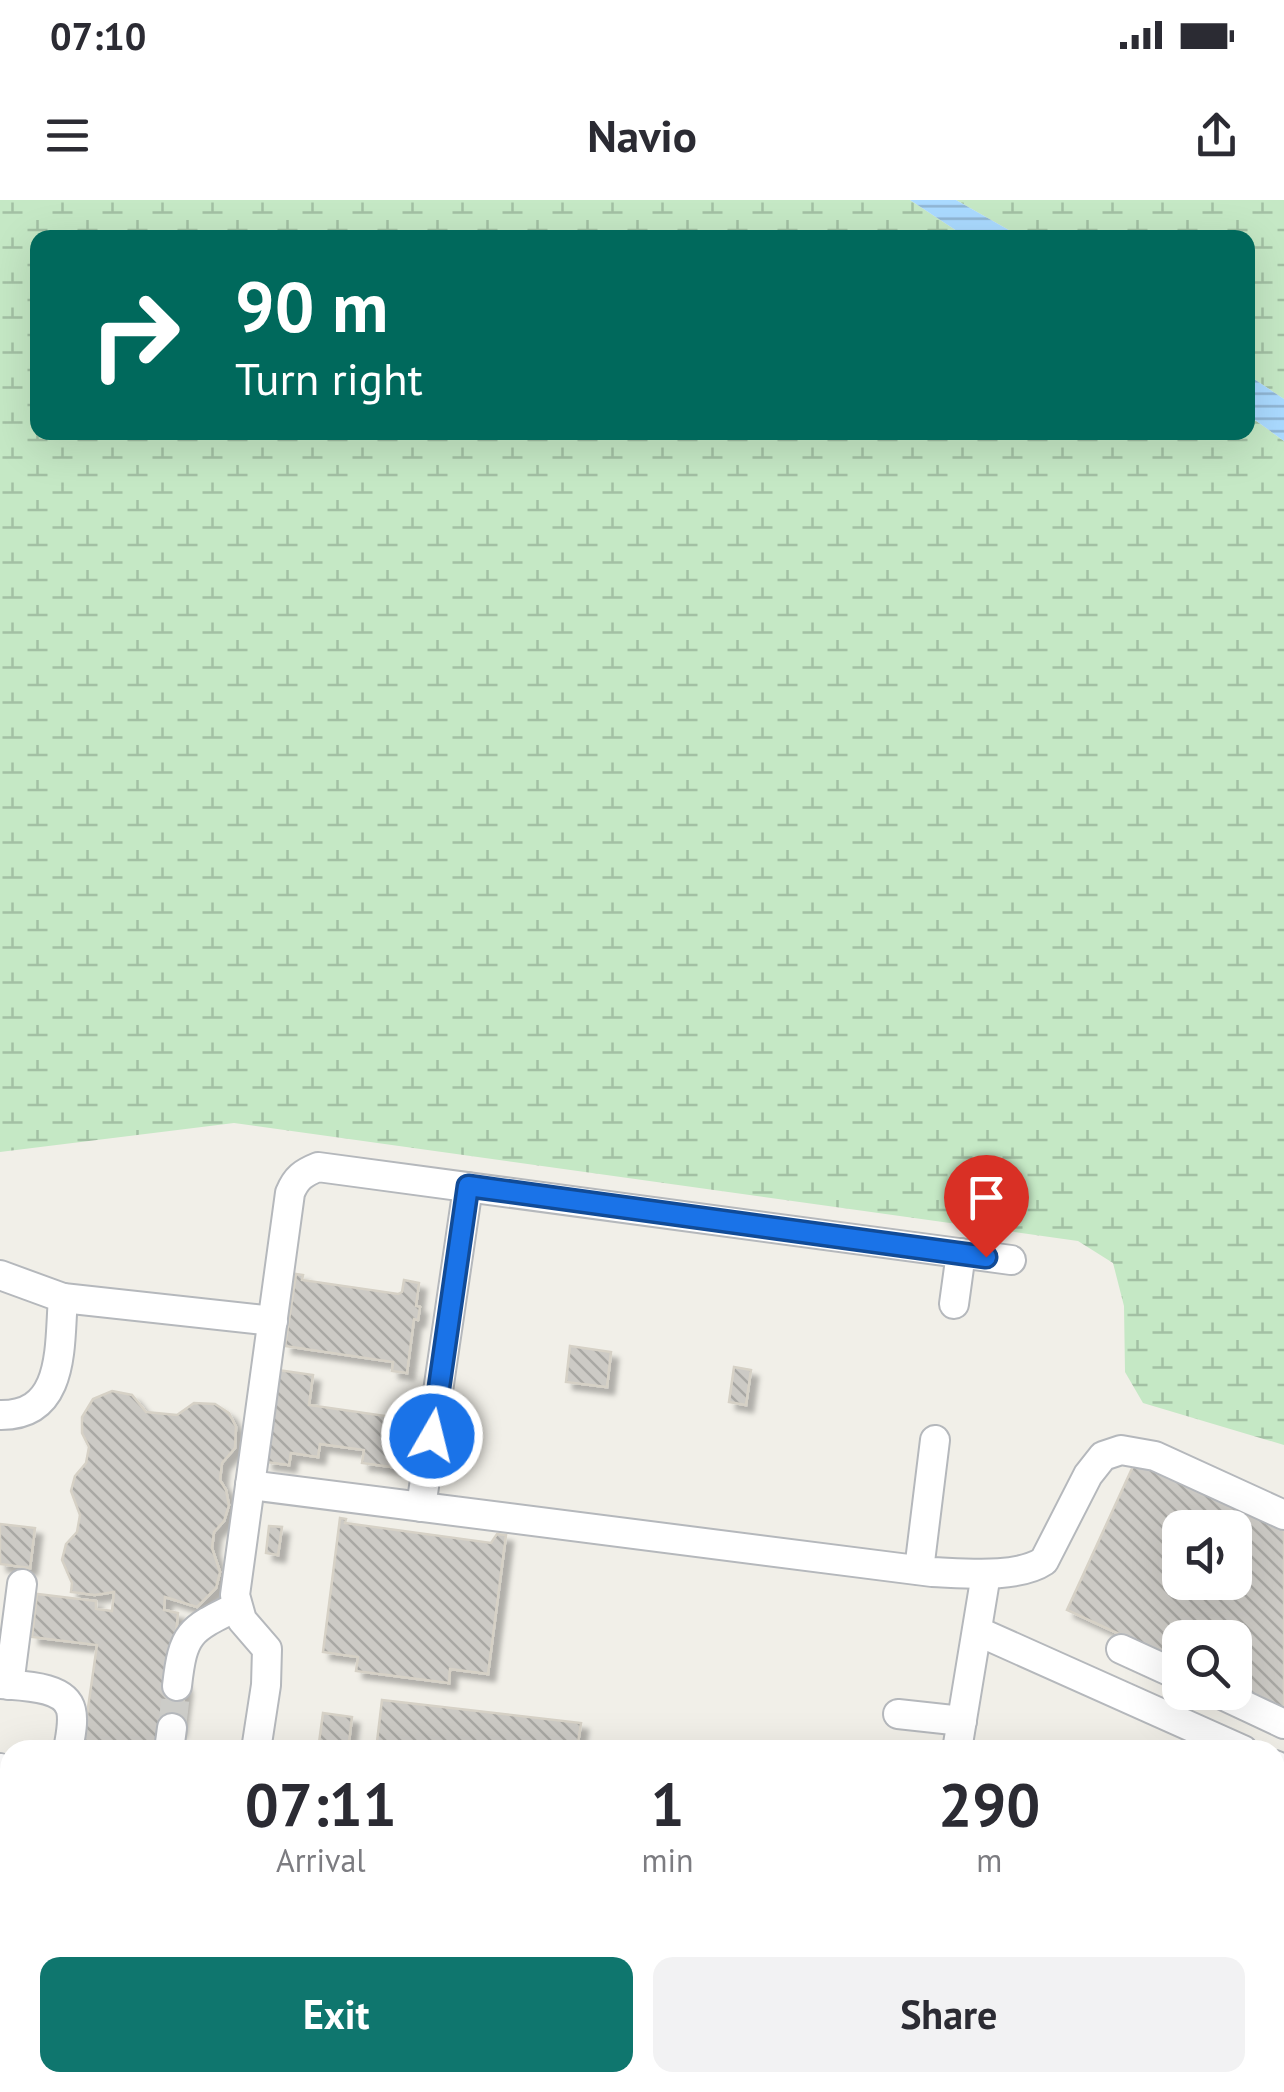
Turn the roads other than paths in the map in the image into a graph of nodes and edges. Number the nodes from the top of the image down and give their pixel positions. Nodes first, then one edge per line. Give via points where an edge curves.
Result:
1 (468, 1186) junction
2 (962, 1253) junction
3 (1011, 1260) dead end
4 (0, 1275) edge
5 (62, 1298) junction
6 (954, 1304) dead end
7 (273, 1321) junction
8 (0, 1415) edge
9 (936, 1440) dead end
10 (250, 1485) junction
11 (421, 1506) junction
12 (1284, 1515) edge
13 (919, 1570) junction
14 (986, 1574) junction
15 (22, 1584) dead end
16 (236, 1607) junction
17 (977, 1631) junction
18 (1122, 1648) dead end
19 (1162, 1667) edge
20 (4, 1685) edge
21 (177, 1686) tunnel mouth
22 (1252, 1709) edge
23 (898, 1714) dead end
24 (962, 1721) junction
25 (1284, 1724) edge
26 (69, 1740) edge
27 (258, 1740) edge
28 (958, 1740) edge
29 (1221, 1740) edge

1 - 2 lane
1 - 7 lane via 318,1167 304,1172 290,1192
1 - 11 lane
2 - 3 lane
2 - 6 lane
4 - 5 lane
5 - 7 lane
5 - 8 lane via 52,1386 23,1414
7 - 10 lane
9 - 13 lane
10 - 11 lane
10 - 16 lane
11 - 13 lane
12 - 14 lane via 1155,1456 1122,1450 1103,1456 1088,1475 1044,1561
13 - 14 lane
14 - 17 lane
15 - 20 lane
16 - 21 lane via 186,1641
16 - 27 lane via 267,1649
17 - 24 lane
17 - 29 lane
18 - 19 lane
20 - 26 lane via 57,1694 68,1703
22 - 25 lane
23 - 24 lane
24 - 28 lane

